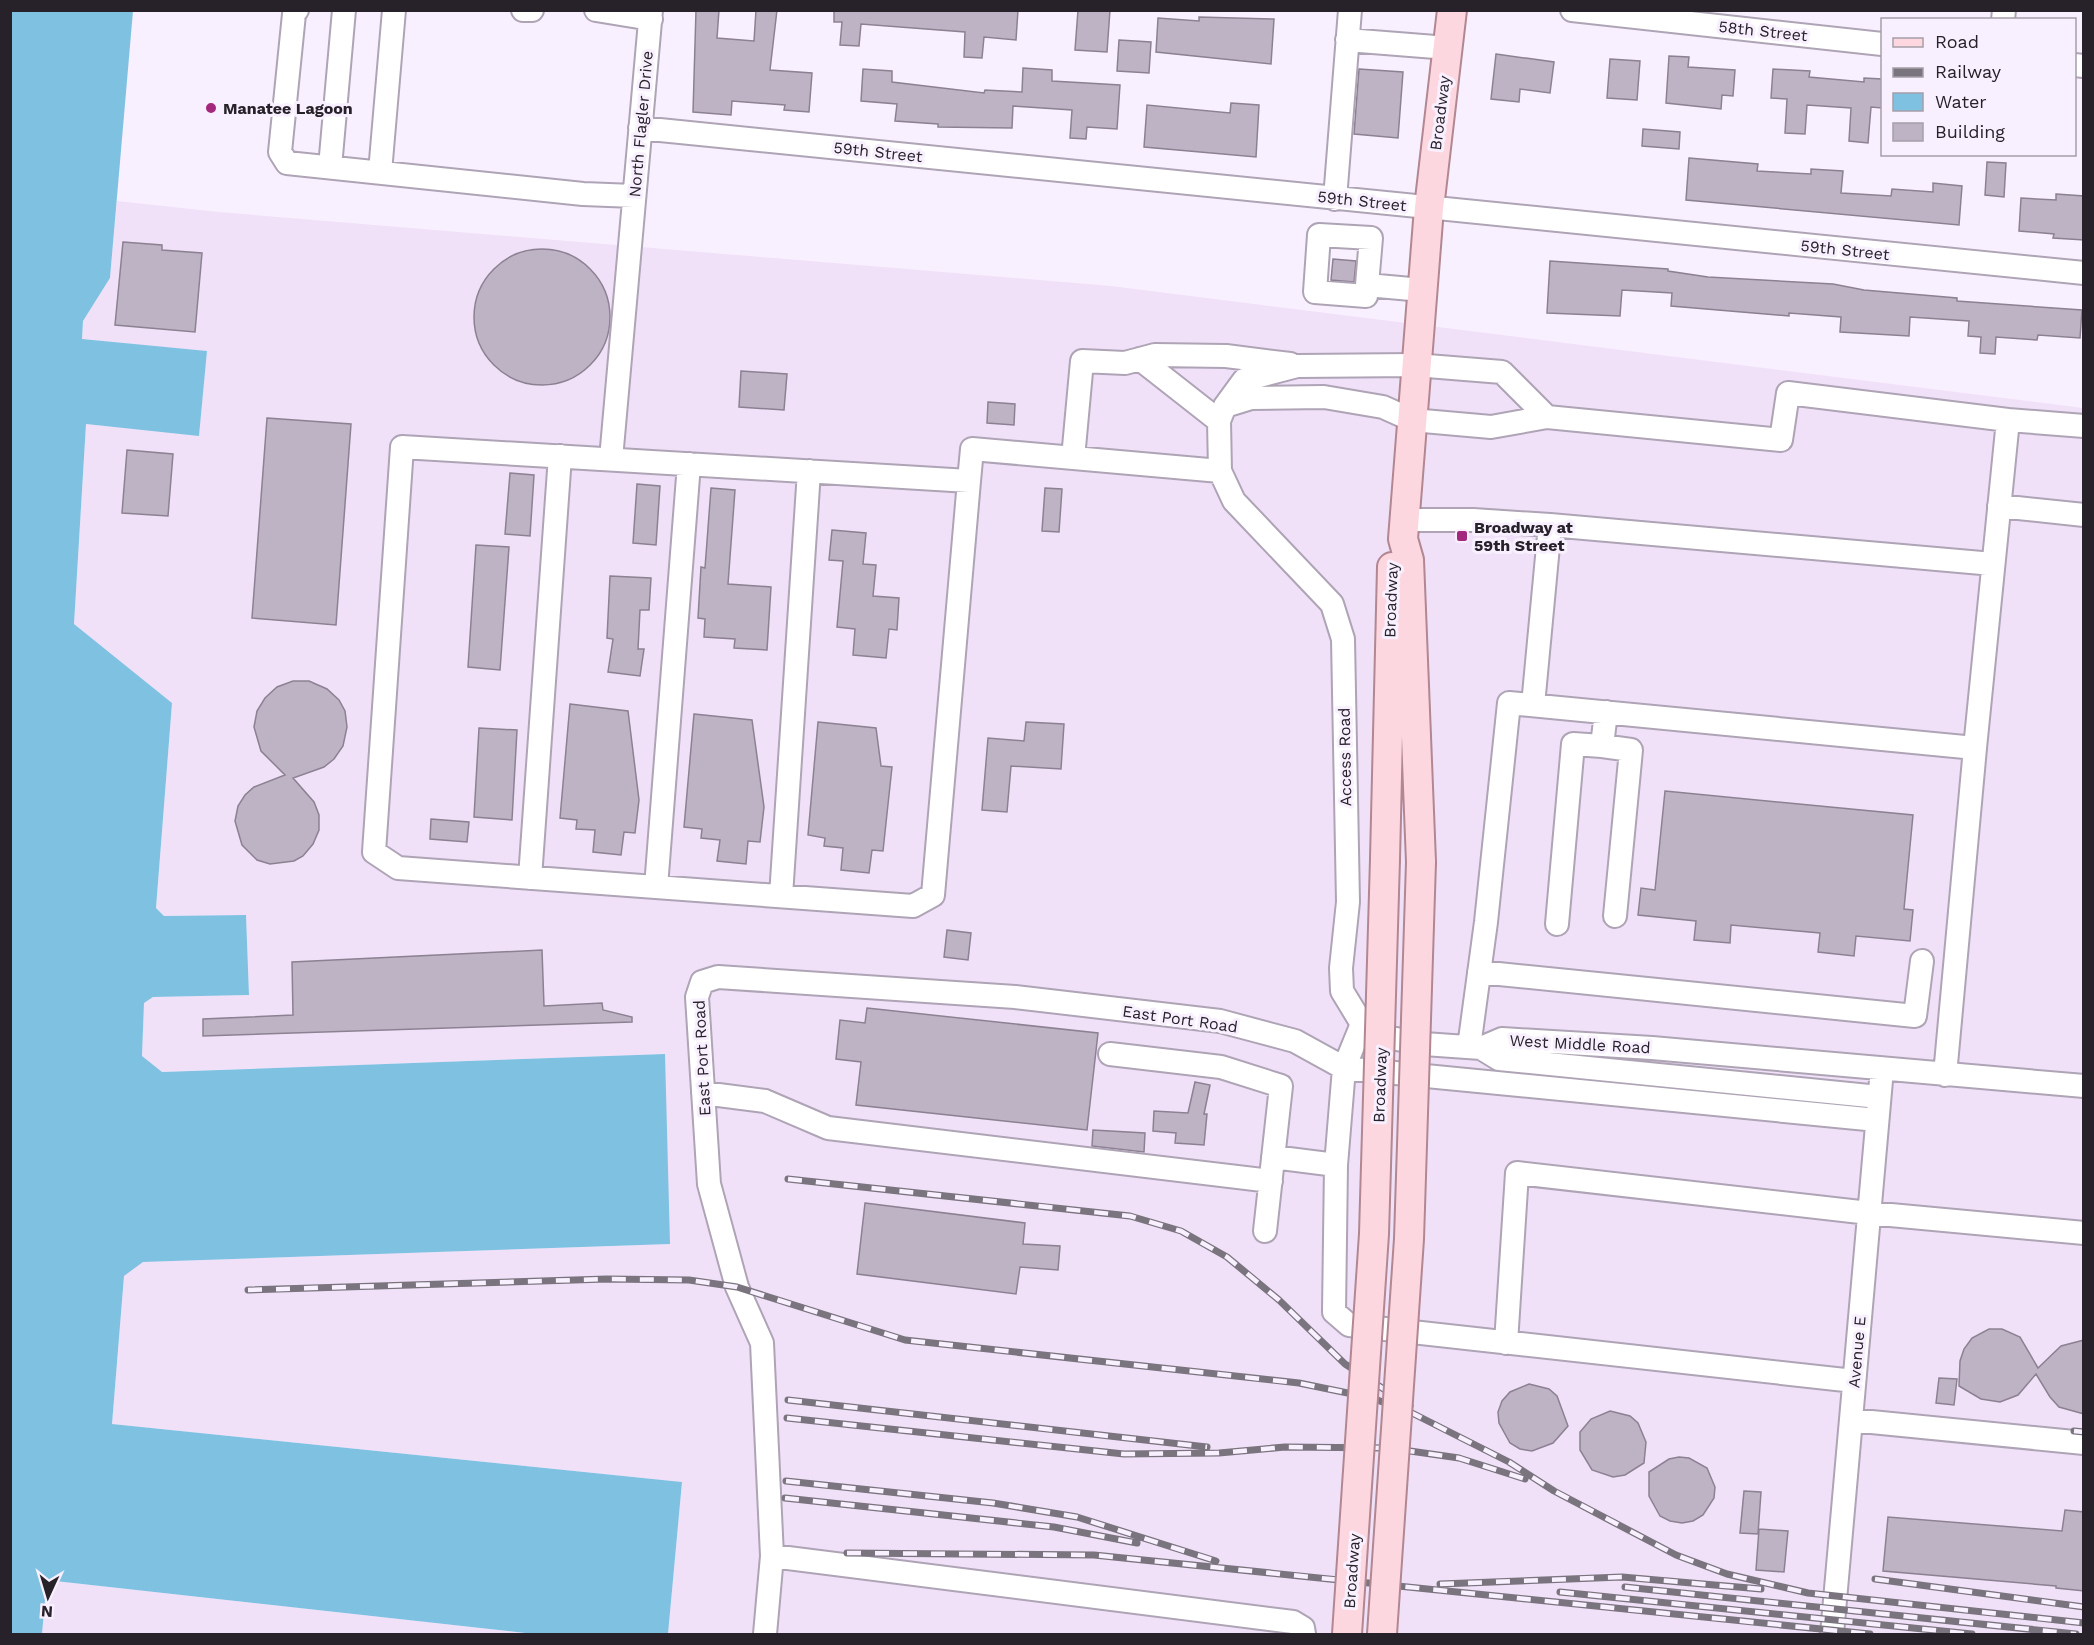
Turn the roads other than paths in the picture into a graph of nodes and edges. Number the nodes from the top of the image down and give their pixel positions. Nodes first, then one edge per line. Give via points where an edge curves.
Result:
1 (297, 10) edge
2 (344, 10) edge
3 (394, 10) edge
4 (524, 10) edge
5 (532, 10) edge
6 (596, 10) edge
7 (1350, 10) edge
8 (1452, 10) edge
9 (1572, 10) edge
10 (651, 15) edge
11 (1347, 40) junction
12 (1881, 44) edge
13 (1448, 48) junction
14 (640, 128) junction
15 (330, 167) junction
16 (380, 172) junction
17 (634, 196) junction
18 (1337, 199) junction
19 (1429, 208) junction
20 (1336, 236) junction
21 (2084, 273) edge
22 (1367, 285) junction
23 (1422, 290) junction
24 (1140, 359) junction
25 (1415, 364) junction
26 (1297, 366) junction
27 (1222, 413) junction
28 (1547, 417) junction
29 (1412, 420) junction
30 (2008, 420) junction
31 (2084, 426) edge
32 (560, 456) junction
33 (1073, 458) junction
34 (611, 459) junction
35 (689, 464) junction
36 (809, 471) junction
37 (1220, 471) junction
38 (969, 481) junction
39 (1999, 506) junction
40 (2084, 515) edge
41 (1550, 525) junction
42 (1404, 529) junction
43 (1993, 564) junction
44 (1533, 705) junction
45 (1606, 712) junction
46 (1602, 746) junction
47 (1975, 748) junction
48 (530, 878) junction
49 (656, 887) junction
50 (781, 896) junction
51 (1615, 916) dead end
52 (1557, 924) dead end
53 (1922, 961) dead end
54 (1479, 972) junction
55 (1362, 1024) junction
56 (1475, 1048) junction
57 (1110, 1054) dead end
58 (1344, 1068) junction
59 (1882, 1069) junction
60 (1945, 1075) junction
61 (2084, 1086) edge
62 (704, 1093) junction
63 (1878, 1108) junction
64 (1273, 1157) junction
65 (1336, 1165) junction
66 (1271, 1181) junction
67 (1869, 1213) junction
68 (1265, 1231) dead end
69 (2084, 1233) edge
70 (1506, 1343) junction
71 (1854, 1381) junction
72 (1851, 1420) junction
73 (2084, 1443) edge
74 (772, 1556) junction
75 (765, 1635) edge
76 (1304, 1635) edge
77 (1347, 1635) edge
78 (1382, 1635) edge
79 (1832, 1635) edge

1 - 15 street via 280,152 287,163
2 - 15 street
3 - 16 street
4 - 5 street
6 - 10 street
7 - 11 street
8 - 13 main road, Broadway
9 - 12 street, 58th Street
10 - 14 street, North Flagler Drive
11 - 13 street
11 - 18 street
13 - 19 main road, Broadway
14 - 17 street, North Flagler Drive
14 - 18 street, 59th Street
15 - 16 street
16 - 17 street
17 - 34 street, North Flagler Drive
18 - 19 street, 59th Street
18 - 20 street
19 - 21 street, 59th Street
19 - 23 main road, Broadway
20 - 22 street via 1371,238
20 - 22 street via 1319,234 1316,292 1366,296
22 - 23 street
23 - 25 main road, Broadway
24 - 26 street via 1155,355 1226,356
24 - 27 street
24 - 33 street via 1125,363 1082,361
25 - 26 street
25 - 28 street via 1502,372
25 - 29 main road, Broadway
26 - 27 street via 1244,380
27 - 29 street via 1251,399 1324,397 1383,406
27 - 37 street, Access Road
28 - 29 street via 1491,427
28 - 30 street via 1781,440 1788,393
29 - 42 main road, Broadway
30 - 31 street
30 - 39 street
32 - 34 street
32 - 48 street
32 - 48 street via 402,447 401,459 374,852 398,868
33 - 37 street
33 - 38 street via 972,449
34 - 35 street
35 - 36 street
35 - 49 street
36 - 38 street
36 - 50 street
37 - 55 street, Access Road via 1234,501 1332,604 1343,639 1348,902 1342,991
38 - 50 street via 933,895 913,906
39 - 40 street
39 - 43 street
41 - 42 street via 1473,519
41 - 43 street
41 - 44 street
42 - 77 main road, Broadway, bridge via 1393,552 1374,1234
42 - 78 main road, Broadway, bridge via 1409,560 1421,862 1409,1239
43 - 47 street
44 - 45 street
44 - 54 street via 1509,703
45 - 46 street
45 - 47 street
46 - 51 street via 1631,750
46 - 52 street via 1573,744
47 - 60 street
48 - 49 street
49 - 50 street
53 - 54 street via 1915,1016
54 - 56 street
55 - 56 street via 1391,1038
55 - 58 street
56 - 59 street, West Middle Road via 1502,1039
56 - 63 street, West Middle Road via 1499,1059
57 - 64 street via 1221,1067 1281,1086
58 - 62 street, East Port Road via 1295,1041 1220,1022 1015,997 718,977 702,982 697,997
58 - 63 street
58 - 65 street
59 - 60 street, West Middle Road
59 - 63 street, Avenue E
60 - 61 street, West Middle Road
62 - 66 street via 765,1101 828,1128
62 - 74 street, East Port Road via 709,1184 737,1287 762,1343
63 - 67 street, Avenue E
64 - 65 street
64 - 66 street
65 - 70 street via 1334,1312 1349,1325
66 - 68 street
67 - 69 street
67 - 70 street via 1517,1173
67 - 71 street, Avenue E
70 - 71 street
71 - 72 street, Avenue E
72 - 73 street
72 - 79 street, Avenue E
74 - 75 street, East Port Road
74 - 76 street via 1293,1622 1303,1628

